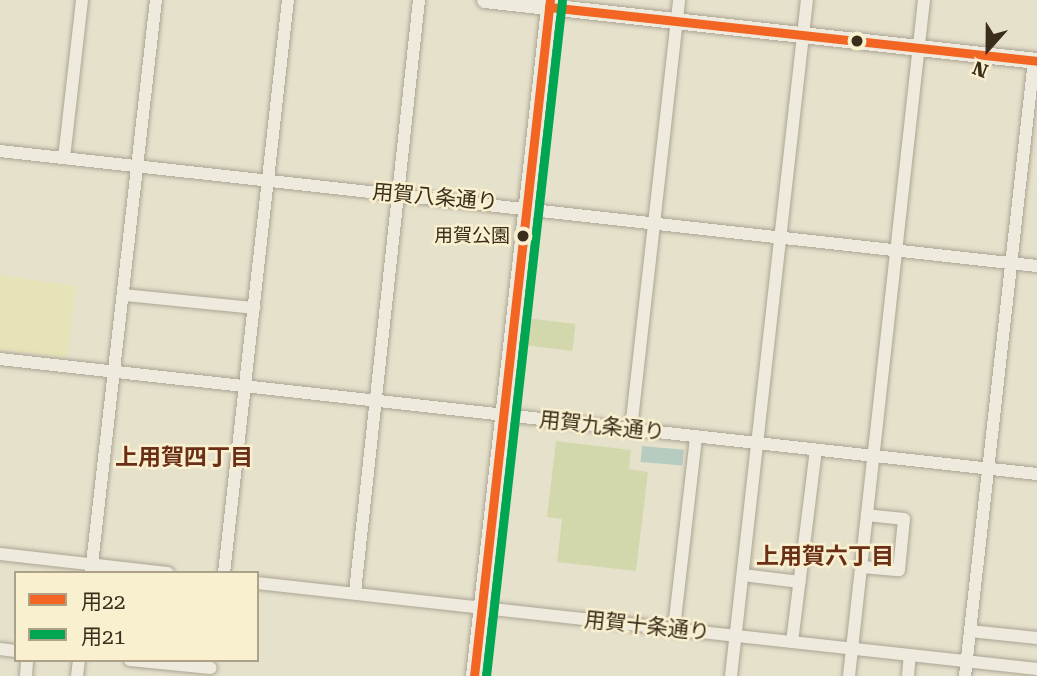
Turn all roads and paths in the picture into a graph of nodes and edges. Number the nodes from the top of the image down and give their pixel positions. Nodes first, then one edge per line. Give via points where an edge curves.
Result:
1 (82, 0) edge
2 (156, 0) edge
3 (288, 0) edge
4 (419, 0) edge
5 (485, 0) edge
6 (679, 0) edge
7 (807, 0) edge
8 (924, 0) edge
9 (549, 4) edge
10 (676, 21) junction
11 (803, 35) junction
12 (919, 48) junction
13 (1035, 61) edge
14 (0, 151) edge
15 (64, 158) junction
16 (138, 167) junction
17 (268, 180) junction
18 (398, 195) junction
19 (527, 206) junction
20 (654, 220) junction
21 (780, 237) junction
22 (896, 250) junction
23 (1011, 263) junction
24 (1037, 266) edge
25 (124, 295) junction
26 (254, 308) junction
27 (0, 359) edge
28 (115, 372) junction
29 (245, 386) junction
30 (376, 398) junction
31 (504, 415) junction
32 (631, 429) junction
33 (696, 437) junction
34 (757, 443) junction
35 (816, 450) junction
36 (874, 456) junction
37 (989, 469) junction
38 (1037, 474) edge
39 (867, 515) junction
40 (0, 554) edge
41 (862, 567) junction
42 (92, 568) edge
43 (138, 571) edge
44 (224, 571) edge
45 (743, 575) junction
46 (800, 582) junction
47 (259, 583) edge
48 (355, 592) junction
49 (482, 608) junction
50 (674, 628) junction
51 (970, 631) junction
52 (736, 636) junction
53 (1037, 638) edge
54 (792, 642) junction
55 (853, 649) junction
56 (910, 655) junction
57 (150, 662) edge
58 (966, 662) junction
59 (211, 668) edge
60 (1037, 669) edge
61 (474, 676) edge
62 (731, 676) edge
63 (849, 676) edge
64 (908, 676) edge
65 (965, 676) edge

1 - 15 street
2 - 16 street
3 - 17 street
4 - 18 street
5 - 9 street
6 - 10 street
7 - 11 street
8 - 12 street
9 - 10 street
9 - 19 street
10 - 11 street
10 - 20 street
11 - 12 street
11 - 21 street
12 - 13 street
12 - 22 street
13 - 23 street
14 - 15 street, 用賀八条通り
15 - 16 street, 用賀八条通り
16 - 17 street, 用賀八条通り
16 - 25 street
17 - 18 street, 用賀八条通り
17 - 26 street
18 - 19 street, 用賀八条通り
18 - 30 street
19 - 20 street, 用賀八条通り
19 - 31 street
20 - 21 street, 用賀八条通り
20 - 32 street
21 - 22 street, 用賀八条通り
21 - 34 street
22 - 23 street, 用賀八条通り
22 - 36 street
23 - 24 street, 用賀八条通り
23 - 37 street
25 - 26 street
25 - 28 street
26 - 29 street
27 - 28 street, 用賀九条通り
28 - 29 street, 用賀九条通り
28 - 42 street
29 - 30 street, 用賀九条通り
29 - 44 street
30 - 31 street, 用賀九条通り
30 - 48 street
31 - 32 street, 用賀九条通り
31 - 49 street
32 - 33 street, 用賀九条通り
33 - 34 street, 用賀九条通り
33 - 50 street
34 - 35 street, 用賀九条通り
34 - 45 street
35 - 36 street, 用賀九条通り
35 - 46 street
36 - 37 street, 用賀九条通り
36 - 39 street
37 - 38 street, 用賀九条通り
37 - 51 street
39 - 41 street
39 - 41 street via 904,519 899,570
40 - 42 street
41 - 55 street
42 - 43 street
45 - 46 street
45 - 52 street
46 - 54 street
47 - 48 street, 用賀十条通り
48 - 49 street, 用賀十条通り
49 - 50 street, 用賀十条通り
49 - 61 street
50 - 52 street, 用賀十条通り
51 - 53 street
51 - 58 street
52 - 54 street, 用賀十条通り
52 - 62 street
54 - 55 street, 用賀十条通り
55 - 56 street, 用賀十条通り
55 - 63 street
56 - 58 street, 用賀十条通り
56 - 64 street
57 - 59 street
58 - 60 street, 用賀十条通り
58 - 65 street

